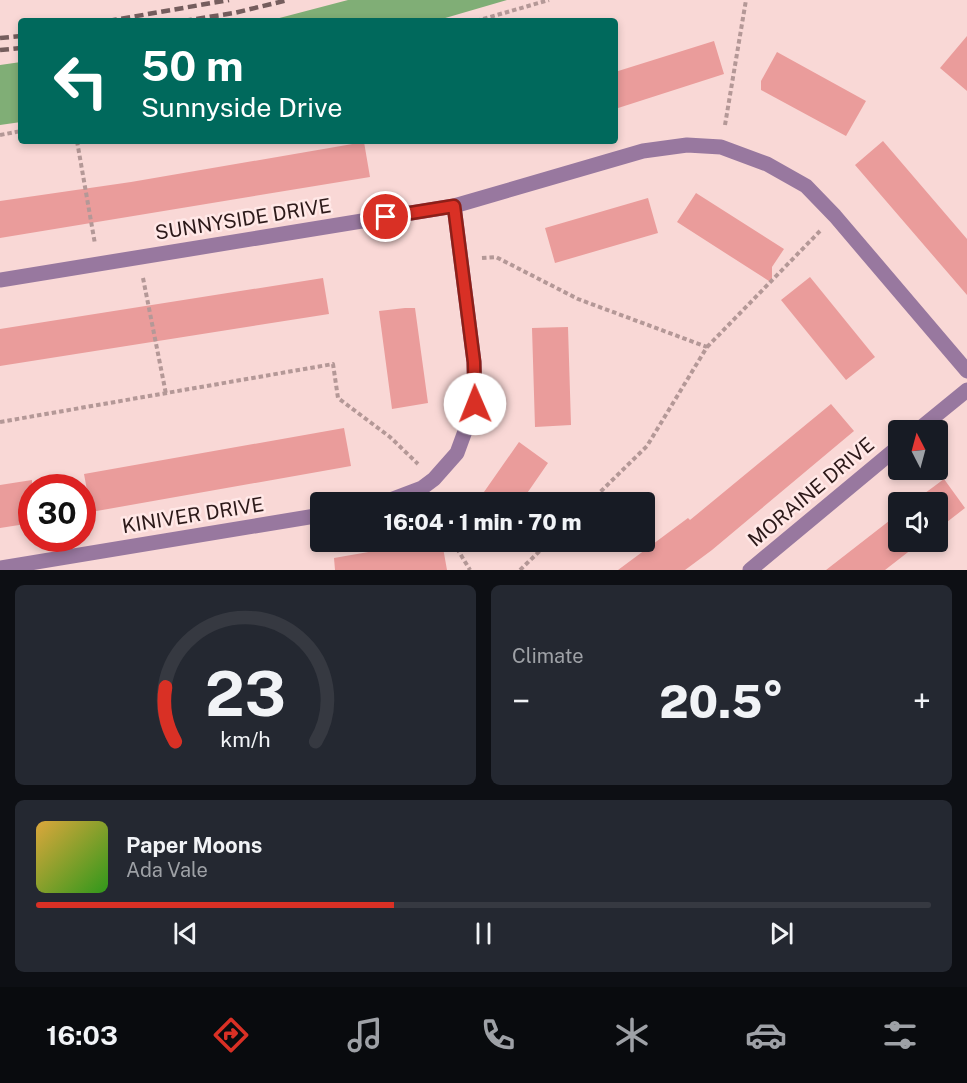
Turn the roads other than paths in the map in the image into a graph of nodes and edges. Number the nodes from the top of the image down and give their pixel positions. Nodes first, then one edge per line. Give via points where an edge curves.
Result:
1 (454, 206) junction
2 (0, 280) edge
3 (967, 371) edge
4 (967, 390) edge
5 (930, 420) edge
6 (888, 455) edge
7 (413, 492) edge
8 (310, 517) edge
9 (0, 568) edge
10 (750, 570) edge

1 - 2 street, SUNNYSIDE DRIVE
1 - 3 street, SUNNYSIDE DRIVE via 643,151 687,145 722,147 767,164 806,186
1 - 7 street via 474,362 475,404 457,453 434,479
4 - 5 street
6 - 10 street, MORAINE DRIVE
8 - 9 street, KINIVER DRIVE

